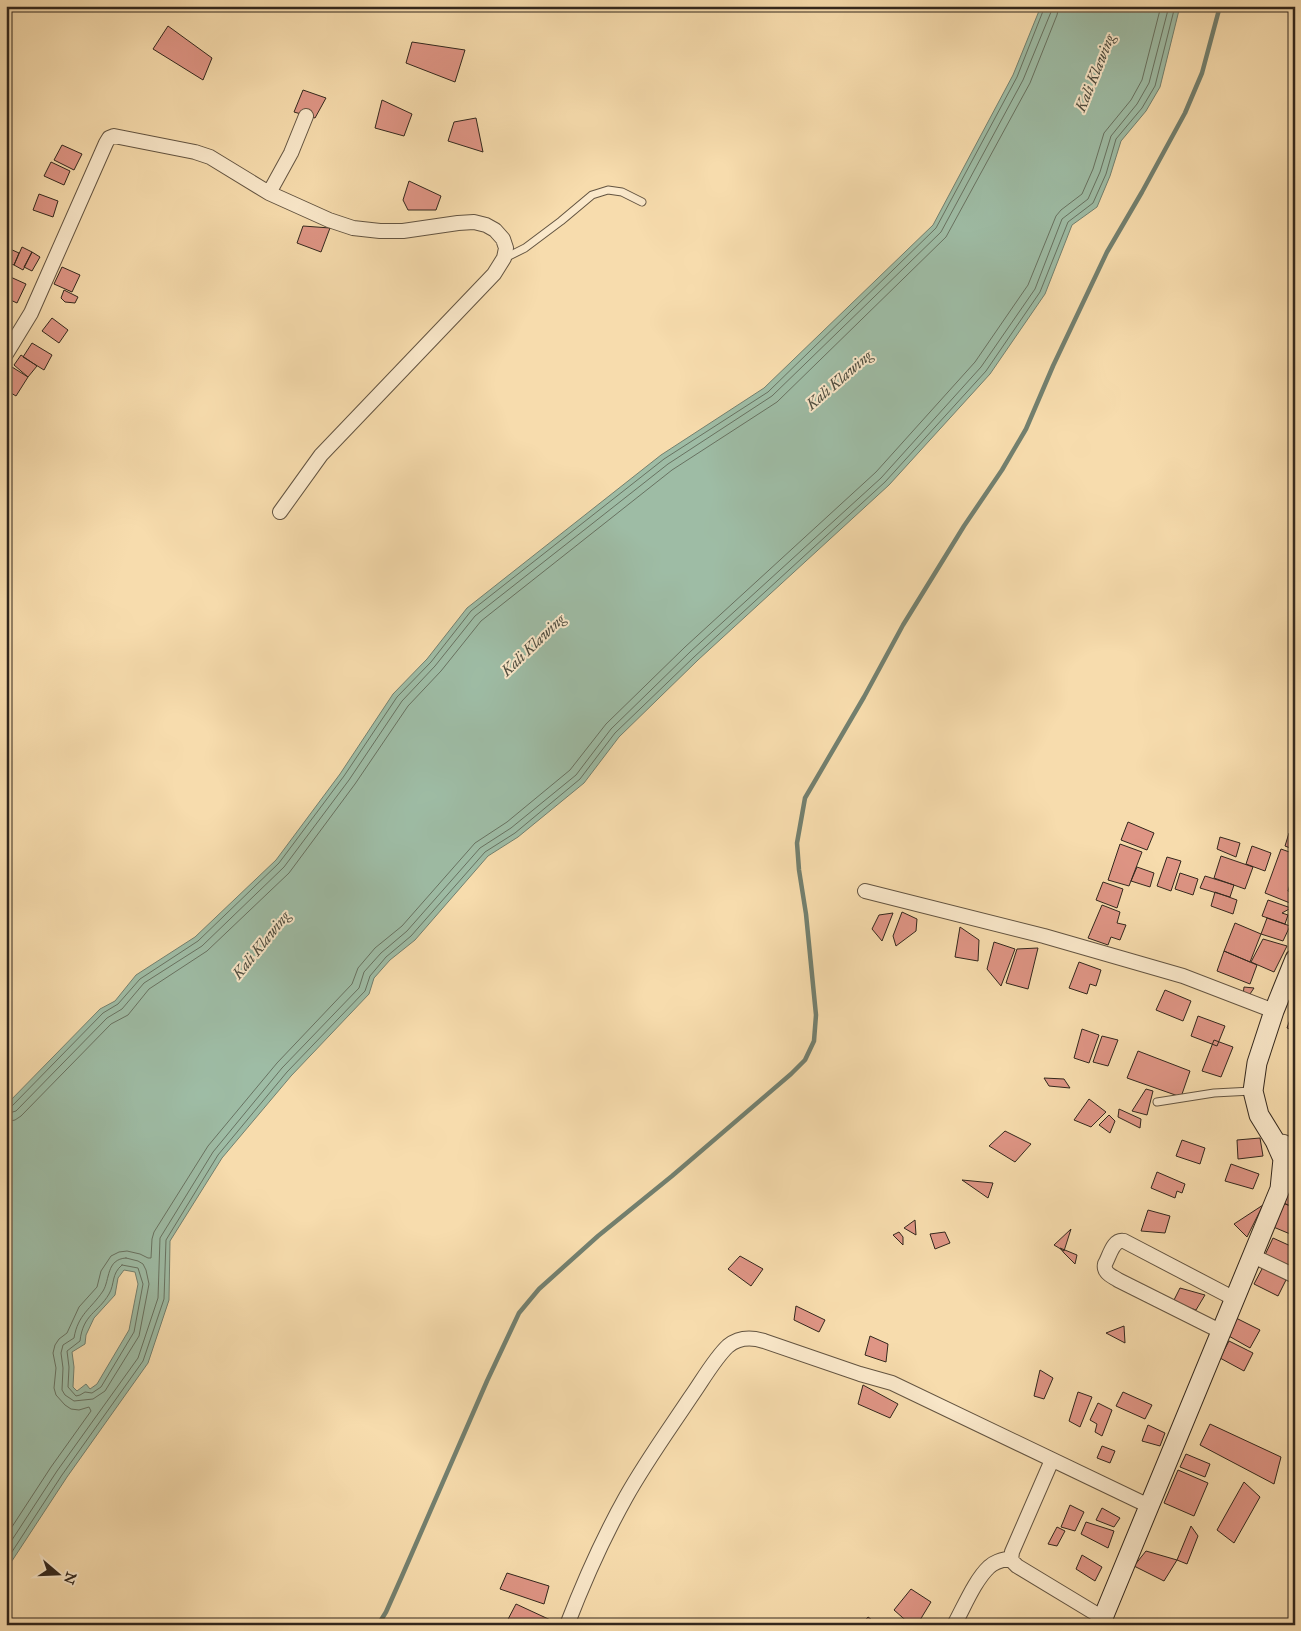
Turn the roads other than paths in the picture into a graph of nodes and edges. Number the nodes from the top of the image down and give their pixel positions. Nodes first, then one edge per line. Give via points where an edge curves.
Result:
1 (306, 116) dead end
2 (269, 193) junction
3 (642, 202) dead end
4 (504, 258) junction
5 (6, 354) edge
6 (280, 512) dead end
7 (865, 891) dead end
8 (1295, 959) edge
9 (1274, 1011) junction
10 (1253, 1091) junction
11 (1157, 1102) dead end
12 (1275, 1140) junction
13 (1295, 1147) edge
14 (1253, 1256) junction
15 (1295, 1276) edge
16 (1235, 1299) junction
17 (1222, 1332) junction
18 (1052, 1460) junction
19 (1149, 1506) junction
20 (1011, 1558) junction
21 (1102, 1621) edge
22 (567, 1625) edge
23 (954, 1625) edge

1 - 2 street via 291,153
2 - 4 street via 330,220 380,232 458,223 486,225 503,239 506,248
2 - 5 street via 210,157 119,136 109,138 31,313
3 - 4 lane via 622,192 608,190 592,195 525,248
4 - 6 street via 494,274 322,455
7 - 9 street via 1044,936 1183,976
8 - 9 street
9 - 10 street via 1257,1062
10 - 11 lane
10 - 12 street via 1259,1115
12 - 13 street
12 - 14 street via 1283,1159 1280,1189
14 - 15 street
14 - 16 street
16 - 17 street
16 - 17 street via 1124,1241 1115,1242 1105,1264 1106,1272 1118,1280
17 - 19 street
18 - 19 street
18 - 20 street
18 - 22 street via 892,1383 755,1338 742,1339 728,1346 717,1360 626,1496
19 - 21 street
20 - 21 street via 1017,1566
20 - 23 street via 988,1568

